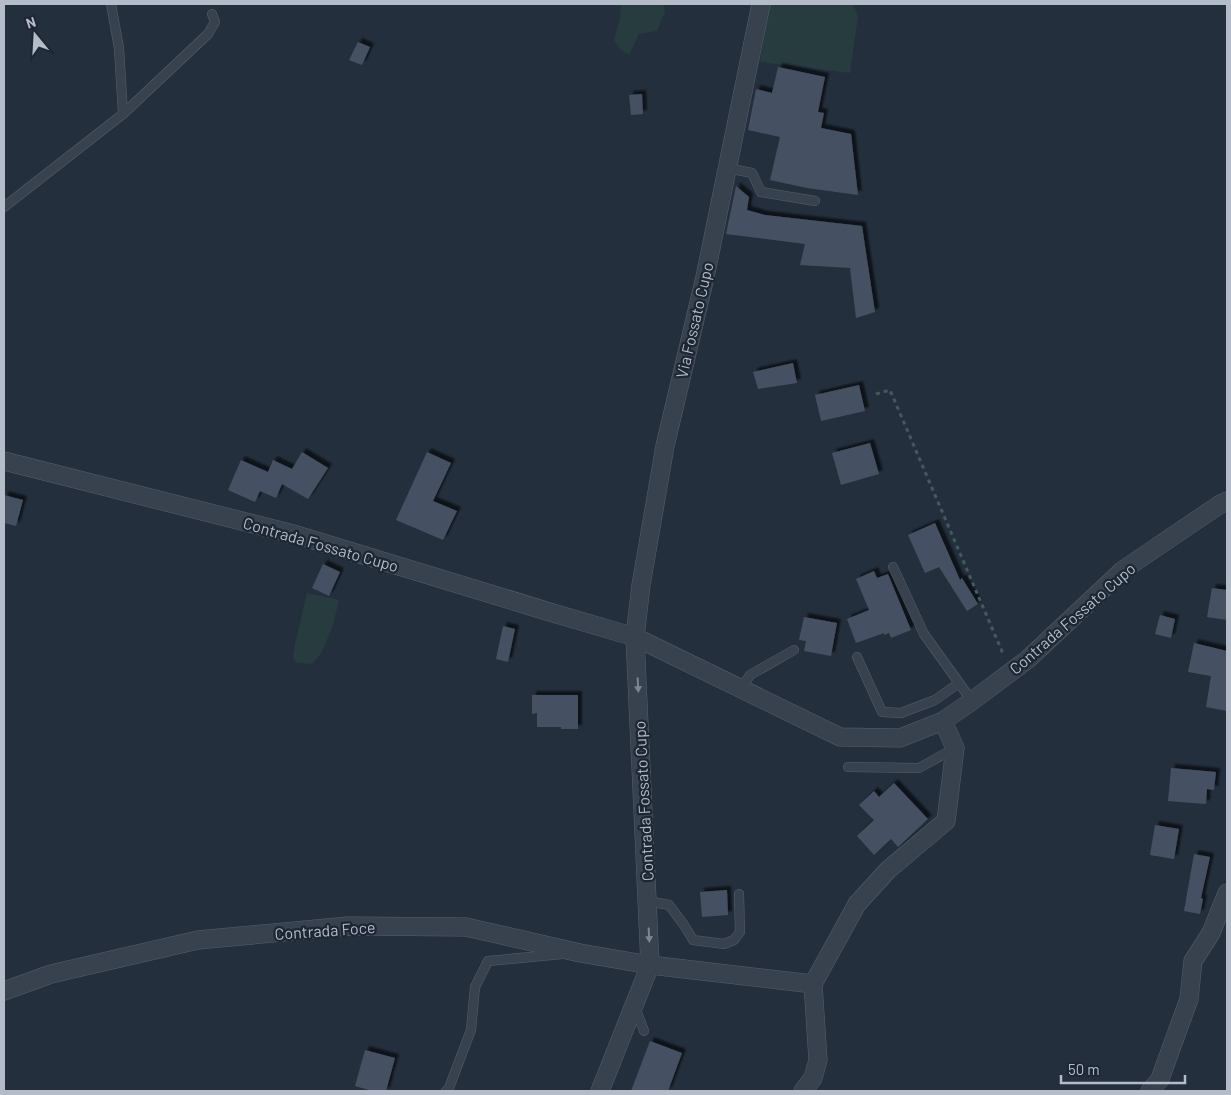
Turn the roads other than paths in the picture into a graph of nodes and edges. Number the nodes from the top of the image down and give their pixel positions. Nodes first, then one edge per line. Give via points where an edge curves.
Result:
1 (111, 4) edge
2 (761, 4) edge
3 (212, 14) dead end
4 (123, 114) junction
5 (727, 168) junction
6 (815, 201) dead end
7 (4, 207) edge
8 (4, 461) edge
9 (1227, 501) edge
10 (893, 567) dead end
11 (635, 637) junction
12 (794, 650) dead end
13 (857, 657) dead end
14 (959, 683) junction
15 (741, 689) junction
16 (972, 701) junction
17 (943, 721) junction
18 (955, 748) junction
19 (848, 767) dead end
20 (1227, 893) edge
21 (739, 894) dead end
22 (647, 901) junction
23 (580, 953) junction
24 (650, 965) junction
25 (813, 984) junction
26 (4, 991) edge
27 (634, 1005) junction
28 (644, 1031) dead end
29 (446, 1091) edge
30 (600, 1091) edge
31 (803, 1091) edge
32 (1150, 1091) edge

1 - 4 lane via 119,48
2 - 5 street, Via Fossato Cupo
3 - 4 lane via 216,22 208,34
4 - 7 lane
5 - 6 lane via 752,174 761,192
5 - 11 street, Via Fossato Cupo via 665,446
8 - 11 street, Contrada Fossato Cupo via 297,535
9 - 16 street, Contrada Fossato Cupo via 1123,570 1027,660
10 - 14 lane via 924,634
11 - 15 street, Contrada Fossato Cupo
11 -> 22 street, Contrada Fossato Cupo
12 - 15 lane via 750,675
13 - 14 lane via 882,712 901,714 935,700
14 - 16 lane
15 - 17 street, Contrada Fossato Cupo via 840,737 900,738
16 - 17 street, Contrada Fossato Cupo
17 - 18 street
18 - 19 lane via 919,768
18 - 25 street via 946,821 888,870 857,904
20 - 32 street via 1212,933 1193,961 1189,999 1160,1079
21 - 22 lane via 740,932 734,940 724,944 693,940 669,904
22 -> 24 street, Contrada Fossato Cupo
23 - 24 street, Contrada Foce
23 - 26 street, Contrada Foce via 466,926 348,926 198,940 51,974
23 - 29 lane via 488,961 475,988 471,1030
24 - 25 street, Contrada Foce
24 - 27 street
25 - 31 street via 818,1060 813,1078
27 - 28 lane
27 - 30 street

